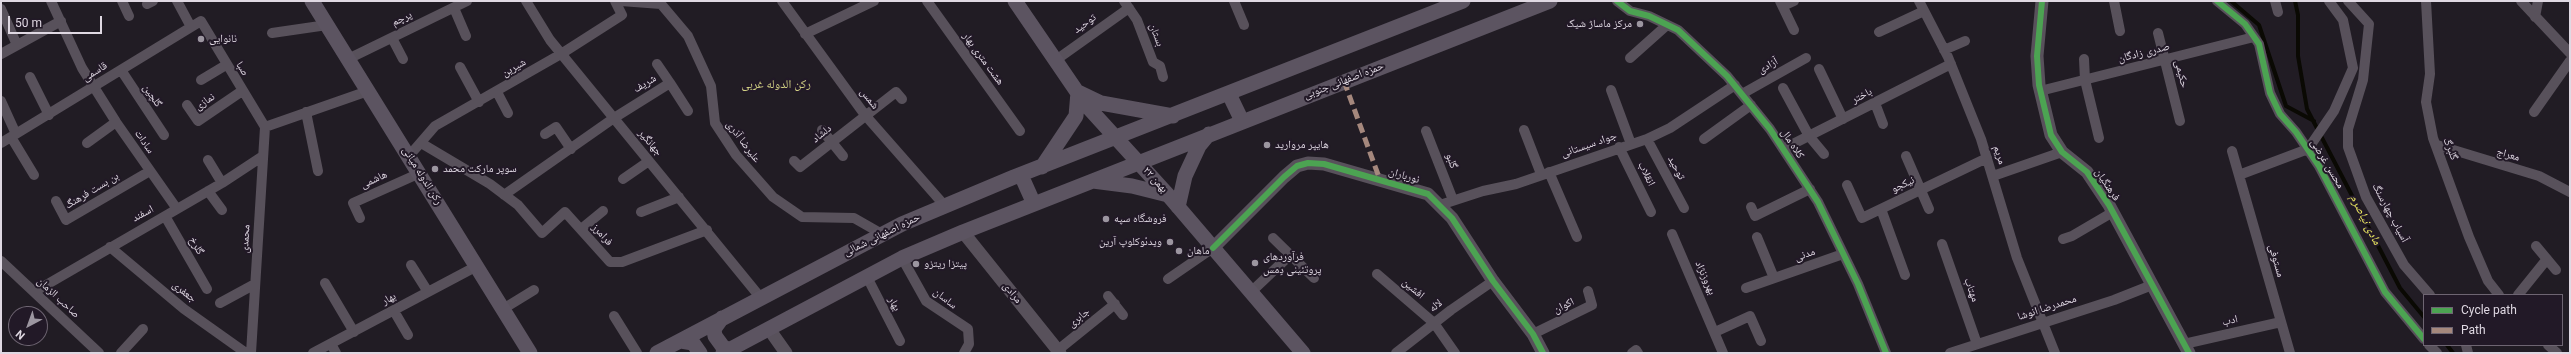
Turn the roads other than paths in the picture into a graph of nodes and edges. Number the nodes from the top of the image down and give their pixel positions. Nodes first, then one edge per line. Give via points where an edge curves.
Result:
1 (51, 1) edge
2 (122, 1) edge
3 (177, 1) edge
4 (312, 1) edge
5 (467, 1) edge
6 (526, 1) edge
7 (615, 1) edge
8 (621, 1) edge
9 (782, 1) edge
10 (874, 1) edge
11 (927, 1) edge
12 (1015, 1) edge
13 (1234, 1) edge
14 (1463, 1) edge
15 (1550, 1) edge
16 (1617, 1) edge
17 (1794, 1) edge
18 (1919, 1) edge
19 (2042, 1) edge
20 (2114, 1) edge
21 (2217, 1) edge
22 (2275, 1) edge
23 (2329, 1) edge
24 (2348, 1) edge
25 (2426, 1) edge
26 (2521, 1) edge
27 (2538, 1) edge
28 (665, 3) edge
29 (1782, 4) edge
30 (1126, 5) edge
31 (454, 8) junction
32 (1, 9) edge
33 (1924, 11) junction
34 (2278, 12) dead end
35 (129, 16) dead end
36 (2535, 17) junction
37 (61, 21) junction
38 (201, 21) joint
39 (1667, 24) junction
40 (327, 25) junction
41 (1244, 25) dead end
42 (191, 27) junction
43 (1794, 30) dead end
44 (2120, 31) dead end
45 (1879, 32) dead end
46 (272, 33) dead end
47 (2158, 33) dead end
48 (805, 34) junction
49 (466, 36) dead end
50 (2254, 37) junction
51 (392, 38) junction
52 (1965, 42) dead end
53 (17, 45) junction
54 (1944, 50) junction
55 (2570, 53) edge
56 (1, 54) edge
57 (561, 54) junction
58 (1630, 58) dead end
59 (1806, 58) dead end
60 (348, 59) junction
61 (403, 59) dead end
62 (2084, 59) dead end
63 (1056, 60) junction
64 (2164, 60) junction
65 (2570, 62) edge
66 (657, 64) dead end
67 (1951, 64) junction
68 (226, 65) junction
69 (460, 67) dead end
70 (1819, 69) dead end
71 (121, 70) junction
72 (30, 77) dead end
73 (1163, 78) dead end
74 (201, 80) dead end
75 (2085, 80) junction
76 (670, 83) junction
77 (1735, 85) junction
78 (94, 87) junction
79 (1783, 88) dead end
80 (1610, 90) dead end
81 (242, 91) junction
82 (368, 91) junction
83 (497, 92) junction
84 (1078, 92) junction
85 (2040, 92) junction
86 (1229, 94) junction
87 (1742, 94) junction
88 (902, 99) dead end
89 (1, 101) edge
90 (479, 102) junction
91 (1876, 103) junction
92 (187, 105) dead end
93 (1751, 105) junction
94 (688, 111) dead end
95 (306, 112) junction
96 (2534, 112) dead end
97 (508, 113) dead end
98 (49, 114) junction
99 (865, 115) junction
100 (1174, 116) junction
101 (614, 118) junction
102 (1844, 119) junction
103 (1242, 121) junction
104 (2180, 121) dead end
105 (116, 122) junction
106 (1883, 124) dead end
107 (265, 127) junction
108 (822, 130) dead end
109 (1524, 130) dead end
110 (1020, 131) dead end
111 (1426, 131) dead end
112 (545, 134) dead end
113 (1209, 134) junction
114 (164, 135) dead end
115 (14, 136) junction
116 (1809, 136) junction
117 (2099, 138) dead end
118 (1117, 139) junction
119 (1647, 139) junction
120 (1704, 139) dead end
121 (88, 142) dead end
122 (832, 142) junction
123 (1, 143) edge
124 (421, 143) junction
125 (1631, 144) junction
126 (2437, 145) junction
127 (1619, 147) junction
128 (571, 149) junction
129 (1783, 149) junction
130 (2308, 149) junction
131 (2232, 151) dead end
132 (2062, 152) junction
133 (1824, 154) dead end
134 (263, 156) junction
135 (409, 156) junction
136 (843, 156) dead end
137 (1906, 156) dead end
138 (1987, 158) junction
139 (208, 160) dead end
140 (650, 161) junction
141 (794, 161) dead end
142 (1138, 162) junction
143 (1042, 167) junction
144 (150, 170) junction
145 (318, 171) dead end
146 (420, 173) junction
147 (1545, 173) junction
148 (34, 175) dead end
149 (1021, 175) junction
150 (2239, 175) junction
151 (1993, 176) junction
152 (623, 179) dead end
153 (1092, 180) junction
154 (222, 182) junction
155 (1848, 186) dead end
156 (1810, 189) junction
157 (1920, 190) junction
158 (208, 191) junction
159 (2570, 192) edge
160 (504, 195) junction
161 (1168, 195) junction
162 (679, 197) junction
163 (1453, 200) junction
164 (56, 201) dead end
165 (1034, 204) junction
166 (1440, 205) junction
167 (945, 206) junction
168 (1178, 207) junction
169 (1752, 207) dead end
170 (1684, 208) dead end
171 (1929, 208) dead end
172 (177, 209) junction
173 (222, 210) dead end
174 (1881, 210) junction
175 (602, 211) dead end
176 (641, 212) dead end
177 (1651, 212) dead end
178 (2113, 212) junction
179 (165, 216) junction
180 (360, 218) dead end
181 (581, 229) junction
182 (707, 230) junction
183 (963, 232) junction
184 (882, 234) junction
185 (1672, 234) dead end
186 (1577, 237) dead end
187 (1757, 237) dead end
188 (1273, 238) dead end
189 (2063, 239) dead end
190 (1942, 244) dead end
191 (2536, 246) dead end
192 (110, 247) junction
193 (1213, 248) junction
194 (1843, 254) junction
195 (1289, 256) junction
196 (902, 258) junction
197 (2547, 258) junction
198 (1, 261) edge
199 (411, 265) dead end
200 (477, 266) junction
201 (2556, 270) dead end
202 (1377, 274) dead end
203 (1905, 275) dead end
204 (867, 277) junction
205 (1314, 278) dead end
206 (1774, 278) junction
207 (1168, 279) dead end
208 (1492, 281) junction
209 (325, 283) dead end
210 (255, 284) junction
211 (2152, 285) junction
212 (1746, 288) dead end
213 (207, 289) dead end
214 (534, 290) dead end
215 (1588, 291) dead end
216 (34, 292) junction
217 (428, 292) junction
218 (1250, 292) junction
219 (2429, 294) edge
220 (2498, 294) edge
221 (2519, 294) edge
222 (1108, 296) dead end
223 (760, 297) junction
224 (220, 303) dead end
225 (1115, 304) junction
226 (503, 309) junction
227 (394, 311) junction
228 (1123, 315) dead end
229 (614, 316) dead end
230 (722, 318) junction
231 (2043, 321) junction
232 (2281, 322) junction
233 (1434, 323) junction
234 (144, 329) dead end
235 (769, 329) junction
236 (354, 332) junction
237 (1715, 332) junction
238 (1533, 334) junction
239 (408, 335) dead end
240 (2423, 338) edge
241 (681, 340) junction
242 (900, 341) dead end
243 (1760, 341) dead end
244 (1977, 344) junction
245 (2549, 346) edge
246 (2186, 348) edge
247 (334, 349) edge
248 (726, 351) edge
249 (1059, 352) edge
250 (99, 353) edge
251 (121, 353) edge
252 (246, 353) edge
253 (251, 353) edge
254 (313, 353) edge
255 (530, 353) edge
256 (637, 353) edge
257 (657, 353) edge
258 (700, 353) edge
259 (786, 353) edge
260 (964, 353) edge
261 (1303, 353) edge
262 (1396, 353) edge
263 (1455, 353) edge
264 (1543, 353) edge
265 (1632, 353) edge
266 (1638, 353) edge
267 (1723, 353) edge
268 (1886, 353) edge
269 (1950, 353) edge
270 (2055, 353) edge
271 (2290, 353) edge
272 (2557, 353) edge

1 - 37 street, سادات
2 - 35 street
3 - 42 street
4 - 40 main road, رکن الدوله میانی
5 - 31 street, پرچم
6 - 57 street, جهانگیر
7 - 57 street, شیرین via 622,15
8 - 28 street, علیرضا آذری
9 - 48 street, شمس
10 - 48 street
11 - 110 street, هشت متری بهار
12 - 63 main road, ۲۲ بهمن
13 - 41 street
14 - 86 main road
15 - 103 main road, حمزه اصفهانی جنوبی
16 - 39 street, کلاه مال via 1630,11
17 - 29 street
18 - 33 street, مریم
19 - 85 street, فرهنگیان via 2037,56
20 - 44 street
21 - 50 street, محسن غرضی via 2245,24
22 - 34 street
23 - 130 street, محسن غرضی via 2343,20 2352,68 2334,111
24 - 219 street, آسیاب چهارسنگ via 2370,24 2363,80 2348,129 2348,147 2366,197 2404,265
25 - 126 street, گلبرگ via 2430,74 2426,102 2433,138
26 - 36 street
27 - 36 street
28 - 184 street, علیرضا آذری via 688,36 711,86 714,123 773,197 802,217 854,218
29 - 43 street
30 - 63 street, توحید
30 - 73 street, بستان via 1137,20 1153,62 1160,66
31 - 49 street
31 - 51 street, پرچم
32 - 53 street
33 - 45 street
33 - 54 street, مریم
36 - 55 street
37 - 53 street
37 - 78 street, سادات via 82,68
38 - 42 street, قاسمی
38 - 68 street, صبا
39 - 58 street
39 - 77 street, کلاه مال via 1678,30
40 - 46 street
40 - 60 main road, رکن الدوله میانی
42 - 71 street, قاسمی
47 - 64 street, حکیمی
48 - 99 street, شمس
50 - 64 street, صدری زادگان
50 - 130 street, محسن غرضی via 2259,44 2274,103
51 - 60 street, پرچم
51 - 61 street
52 - 54 street
53 - 56 street
54 - 67 street, مریم
57 - 83 street, شیرین
57 - 101 street, جهانگیر
59 - 87 street, آزادی
60 - 82 main road, رکن الدوله میانی
62 - 75 street
63 - 84 main road, ۲۲ بهمن
64 - 75 street, صدری زادگان
64 - 104 street, حکیمی
65 - 96 street
66 - 76 street, شریف
67 - 91 street, باختر
67 - 138 street, مریم
68 - 74 street
68 - 81 street, صبا
69 - 90 street
70 - 102 street
71 - 78 street, قاسمی
71 - 114 street, گلچین
72 - 98 street
75 - 85 street, صدری زادگان
75 - 117 street
76 - 94 street
76 - 101 street, شریف
77 - 87 street, کلاه مال
77 - 119 street, جواد سیستانی via 1670,128
78 - 98 street, قاسمی
78 - 105 street, سادات
79 - 116 street
80 - 125 street
81 - 92 street, نمازی via 198,121
81 - 107 street, صبا
82 - 95 street
82 - 135 main road, رکن الدوله میانی
83 - 90 street, شیرین
83 - 97 street
84 - 100 main road via 1101,103
84 - 118 main road, ۲۲ بهمن
84 - 143 main road via 1076,116
85 - 132 street, فرهنگیان via 2051,135
86 - 100 main road
86 - 103 main road
87 - 93 street, کلاه مال
88 - 99 street, دلشاد via 896,92
89 - 115 street
90 - 124 street, شیرین via 435,126
91 - 102 street, باختر
91 - 106 street
93 - 120 street
93 - 129 street, کلاه مال
95 - 107 street
95 - 145 street
98 - 115 street, قاسمی
99 - 122 street, دلشاد
99 - 167 street, شمس
100 - 118 main road
101 - 128 street
101 - 140 street, جهانگیر
102 - 116 street, باختر
103 - 113 main road, حمزه اصفهانی جنوبی
105 - 121 street
105 - 144 street, سادات
107 - 134 street, محمدی
108 - 122 street
109 - 147 street
111 - 163 street, گلبو
112 - 128 street via 556,127
113 - 142 main road, حمزه اصفهانی جنوبی
113 - 168 main road via 1199,146 1185,176
115 - 123 street, قاسمی
115 - 148 street
116 - 129 street, باختر
116 - 133 street
118 - 142 main road, ۲۲ بهمن
118 - 143 main road, حمزه اصفهانی شمالی
119 - 125 street, جواد سیستانی
119 - 170 street, توحید
122 - 136 street
122 - 141 street, دلشاد via 800,167
124 - 135 street, شیرین
124 - 160 street, فرامرز
125 - 127 street, جواد سیستانی
126 - 159 street, معراج via 2539,176
126 - 220 street, گلبرگ via 2469,237 2488,281
127 - 147 street, جواد سیستانی
127 - 177 street, انقلاب
128 - 160 street
129 - 156 street, کلاه مال
130 - 150 street
130 - 240 street, محسن غرضی via 2385,292
131 - 150 street, مستوفی
132 - 151 street
132 - 178 street, فرهنگیان via 2087,172
134 - 154 street, اسفند
134 - 210 street, محمدی
135 - 146 main road, رکن الدوله میانی
137 - 157 street
138 - 151 street, مریم
138 - 157 street, نیکجو
139 - 154 street
140 - 152 street
140 - 162 street, جهانگیر
142 - 153 main road
142 - 161 main road, ۲۲ بهمن
143 - 149 main road, حمزه اصفهانی شمالی
144 - 164 street, بن بست فرهنگ via 66,220
144 - 172 street, سادات
146 - 180 street, هاشمی via 353,203
146 - 200 main road, رکن الدوله میانی
147 - 163 street, جواد سیستانی via 1516,184
147 - 186 street
149 - 165 main road
149 - 167 main road, حمزه اصفهانی شمالی
150 - 232 street, مستوفی
151 - 231 street, مریم via 2017,258
153 - 161 main road
153 - 165 main road
154 - 158 street, اسفند
155 - 174 street, نیکجو via 1862,218
156 - 169 street via 1755,216
156 - 194 street, کلاه مال
157 - 171 street
157 - 174 street, نیکجو
158 - 172 street, اسفند
158 - 173 street
160 - 181 street, فرامرز via 518,206 542,233 565,212
161 - 168 main road, ۲۲ بهمن
162 - 176 street
162 - 182 street, جهانگیر
163 - 166 street, جواد سیستانی
165 - 183 main road
166 - 193 street, نورباران via 1428,194 1324,164 1308,163 1297,166 1284,177
166 - 208 street, نورباران via 1452,218
167 - 184 main road, حمزه اصفهانی شمالی
168 - 193 main road, ۲۲ بهمن
172 - 179 street, اسفند
174 - 203 street
175 - 181 street
178 - 189 street
178 - 211 street, فرهنگیان
179 - 192 street, اسفند
179 - 213 street, گلرخ
181 - 182 street, فرامرز via 610,262 622,262
182 - 223 street, جهانگیر
183 - 196 main road
183 - 249 street, مرادی
184 - 223 main road, حمزه اصفهانی شمالی
185 - 237 street, بهروزنژاد
187 - 206 street
188 - 195 street
190 - 244 street, مهتاب
191 - 197 street
192 - 216 street, اسفند
192 - 252 street, جعفری via 184,309
193 - 207 street
193 - 218 main road, ۲۲ بهمن
194 - 206 street, مدنی
194 - 268 street, کلاه مال
195 - 205 street
195 - 218 street
196 - 204 main road
196 - 260 street, ساسان via 926,301 968,329 969,344
197 - 201 street
197 - 221 street
198 - 216 street, صاحب الزمان
199 - 217 street
200 - 217 street, بهار
200 - 226 main road, رکن الدوله میانی
202 - 233 street, افشین
204 - 235 main road
204 - 242 street, بهار
206 - 212 street, مدنی
208 - 233 street, لاله
208 - 238 street, نورباران
209 - 236 street
210 - 224 street
210 - 253 street, محمدی
211 - 231 street, محمدرضا انوشا via 2114,300
211 - 246 street, فرهنگیان
214 - 226 street
215 - 238 street, اکوان via 1592,305
216 - 250 street, صاحب الزمان
217 - 227 street, بهار
218 - 261 main road, ۲۲ بهمن
222 - 225 street
223 - 230 main road, حمزه اصفهانی شمالی
225 - 228 street
225 - 249 street, جابری
226 - 255 main road, رکن الدوله میانی
227 - 236 street, بهار
227 - 239 street
229 - 256 street
230 - 241 main road, حمزه اصفهانی شمالی
230 - 248 main road via 714,329 715,336
231 - 244 street, محمدرضا انوشا
231 - 270 street, مریم
232 - 246 street, ادب
232 - 271 street, مستوفی
233 - 262 street, لاله
233 - 263 street, افشین
234 - 251 street
235 - 248 main road
235 - 259 street
236 - 247 street, بهار
237 - 243 street via 1750,316
237 - 267 street, بهروزنژاد
238 - 264 street, نورباران
241 - 257 main road, حمزه اصفهانی شمالی
241 - 258 main road via 693,343
244 - 269 street, محمدرضا انوشا
245 - 272 street
247 - 254 street, بهار
265 - 266 street via 1636,350

